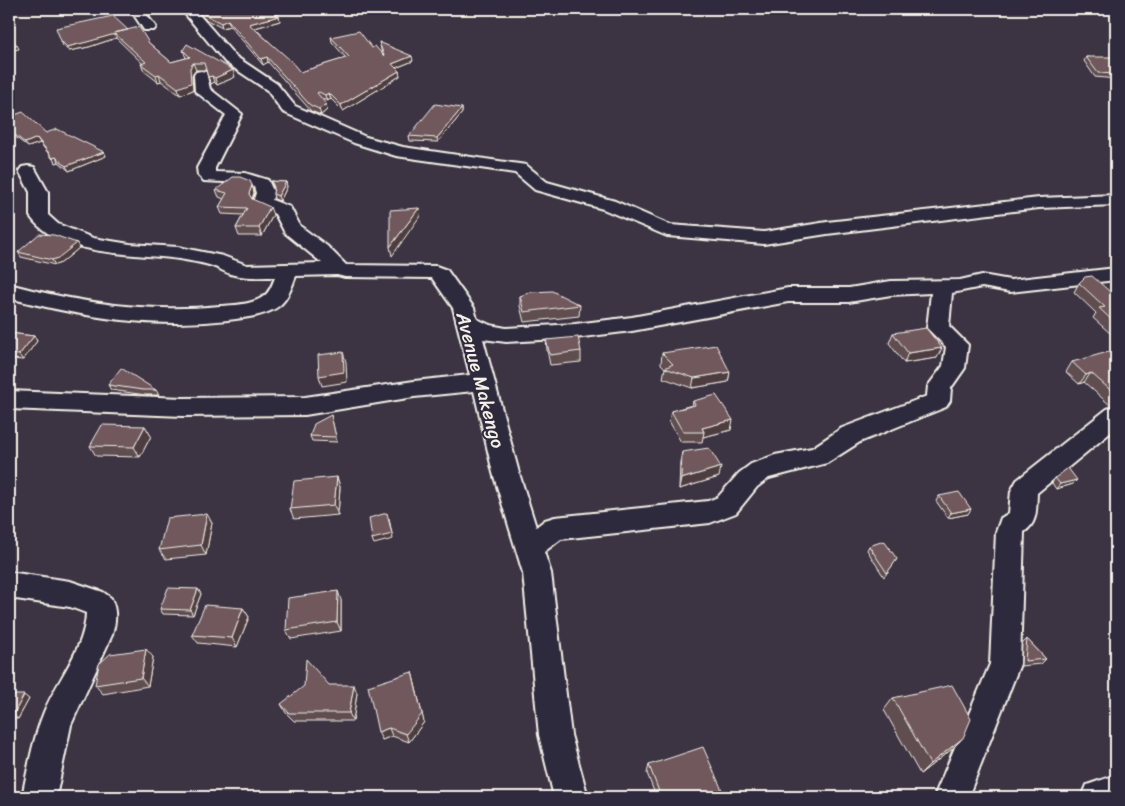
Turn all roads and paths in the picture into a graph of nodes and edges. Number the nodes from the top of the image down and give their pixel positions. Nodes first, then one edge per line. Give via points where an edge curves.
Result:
1 (136, 9) edge
2 (187, 9) edge
3 (149, 27) dead end
4 (202, 75) dead end
5 (28, 171) dead end
6 (1116, 200) edge
7 (339, 269) junction
8 (288, 271) junction
9 (1116, 274) edge
10 (942, 287) junction
11 (9, 291) edge
12 (468, 323) junction
13 (482, 382) junction
14 (10, 402) edge
15 (1116, 415) edge
16 (530, 546) junction
17 (9, 585) edge
18 (1116, 792) edge
19 (39, 797) edge
20 (571, 797) edge
21 (951, 797) edge
22 (1099, 797) edge

1 - 3 street
2 - 6 street via 230,59 272,87 289,109 360,140 402,152 520,169 542,186 609,205 667,230 764,238 945,214
4 - 7 street via 203,91 234,114 206,168 207,175 245,178 262,184 266,193 262,202 283,211 292,229
5 - 8 street, Avenue Makengo via 41,196 39,216 43,223 90,244 178,253 216,260 235,269
7 - 8 street, Avenue Makengo
7 - 12 street, Avenue Makengo via 438,272 463,308
8 - 11 street via 274,300 246,310 215,314 163,317 92,312
9 - 10 street via 1010,286 986,281
10 - 12 street via 891,288 849,295 788,295 632,324 567,331 506,335 485,332
10 - 16 street via 938,328 956,345 954,368 940,386 938,401 851,435 816,456 760,471 727,505 710,512 555,528
12 - 13 street, Avenue Makengo
13 - 14 street via 305,406 183,407
13 - 16 street, Avenue Makengo via 506,473
15 - 21 street via 1024,491 1022,519 1011,526 1010,532 1004,671
16 - 20 street, Avenue Makengo via 537,573 554,726
17 - 19 street via 77,595 96,603 102,614 98,634 55,724
18 - 22 street

